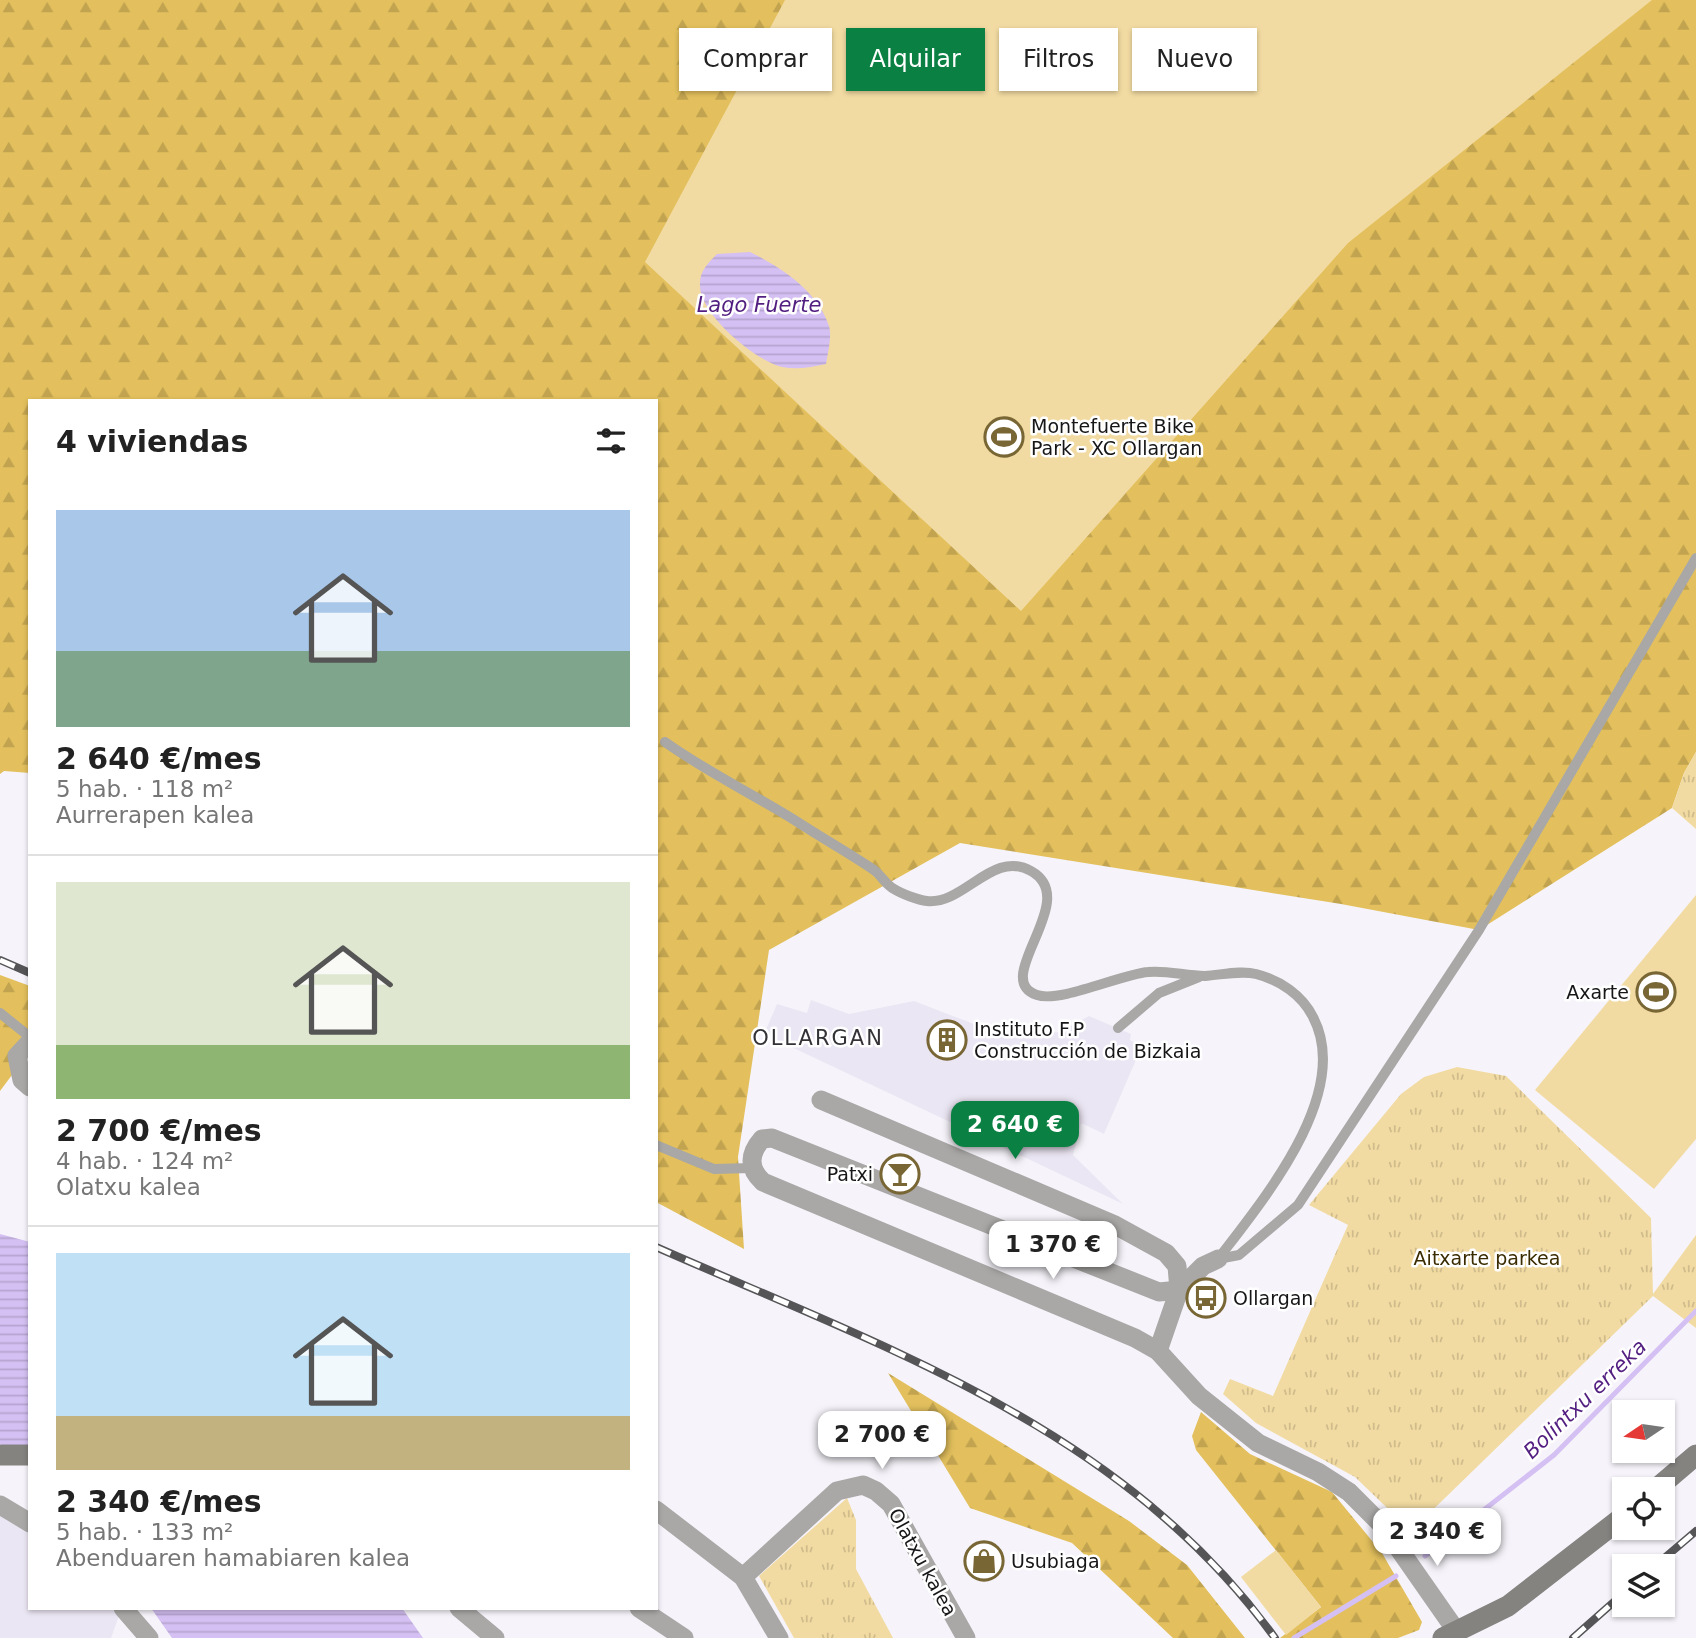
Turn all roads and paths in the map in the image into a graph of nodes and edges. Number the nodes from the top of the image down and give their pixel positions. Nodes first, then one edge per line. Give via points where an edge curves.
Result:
1 (1696, 558) edge
2 (665, 742) dead end
3 (1202, 976) junction
4 (0, 1013) edge
5 (1118, 1028) dead end
6 (28, 1037) edge
7 (28, 1042) edge
8 (28, 1085) edge
9 (821, 1100) dead end
10 (658, 1146) edge
11 (752, 1168) junction
12 (1218, 1259) junction
13 (1178, 1290) junction
14 (1158, 1351) junction
15 (0, 1455) edge
16 (28, 1455) edge
17 (1696, 1455) edge
18 (1670, 1477) edge
19 (0, 1506) edge
20 (658, 1512) edge
21 (28, 1522) edge
22 (1612, 1526) edge
23 (743, 1577) junction
24 (125, 1610) edge
25 (461, 1610) edge
26 (642, 1610) edge
27 (1450, 1635) edge
28 (149, 1638) edge
29 (495, 1638) edge
30 (684, 1638) edge
31 (779, 1638) edge
32 (966, 1638) edge

1 - 12 lane via 1479,930 1298,1205 1239,1255
2 - 3 lane via 905,893 928,901 954,894 1000,867 1017,865 1032,871 1044,883 1048,898 1022,979 1038,995 1148,972
3 - 5 lane via 1159,993
3 - 12 lane via 1254,973 1290,989 1307,1004 1323,1039 1317,1095 1300,1141
4 - 6 lane
7 - 8 street via 17,1056 22,1080
9 - 13 street via 1115,1225 1166,1253 1177,1266
10 - 11 lane via 714,1169
11 - 13 street via 755,1146 772,1138 1159,1292
11 - 14 street via 763,1182
12 - 13 street via 1202,1266
13 - 14 street
14 - 27 street via 1199,1396 1258,1443 1349,1492 1383,1526
15 - 16 street
17 - 18 street
19 - 21 street
20 - 23 street
22 - 27 street via 1540,1584 1491,1617
23 - 31 street
23 - 32 street, Olatxu kalea via 837,1491 863,1485 891,1504
24 - 28 street
25 - 29 street
26 - 30 street

